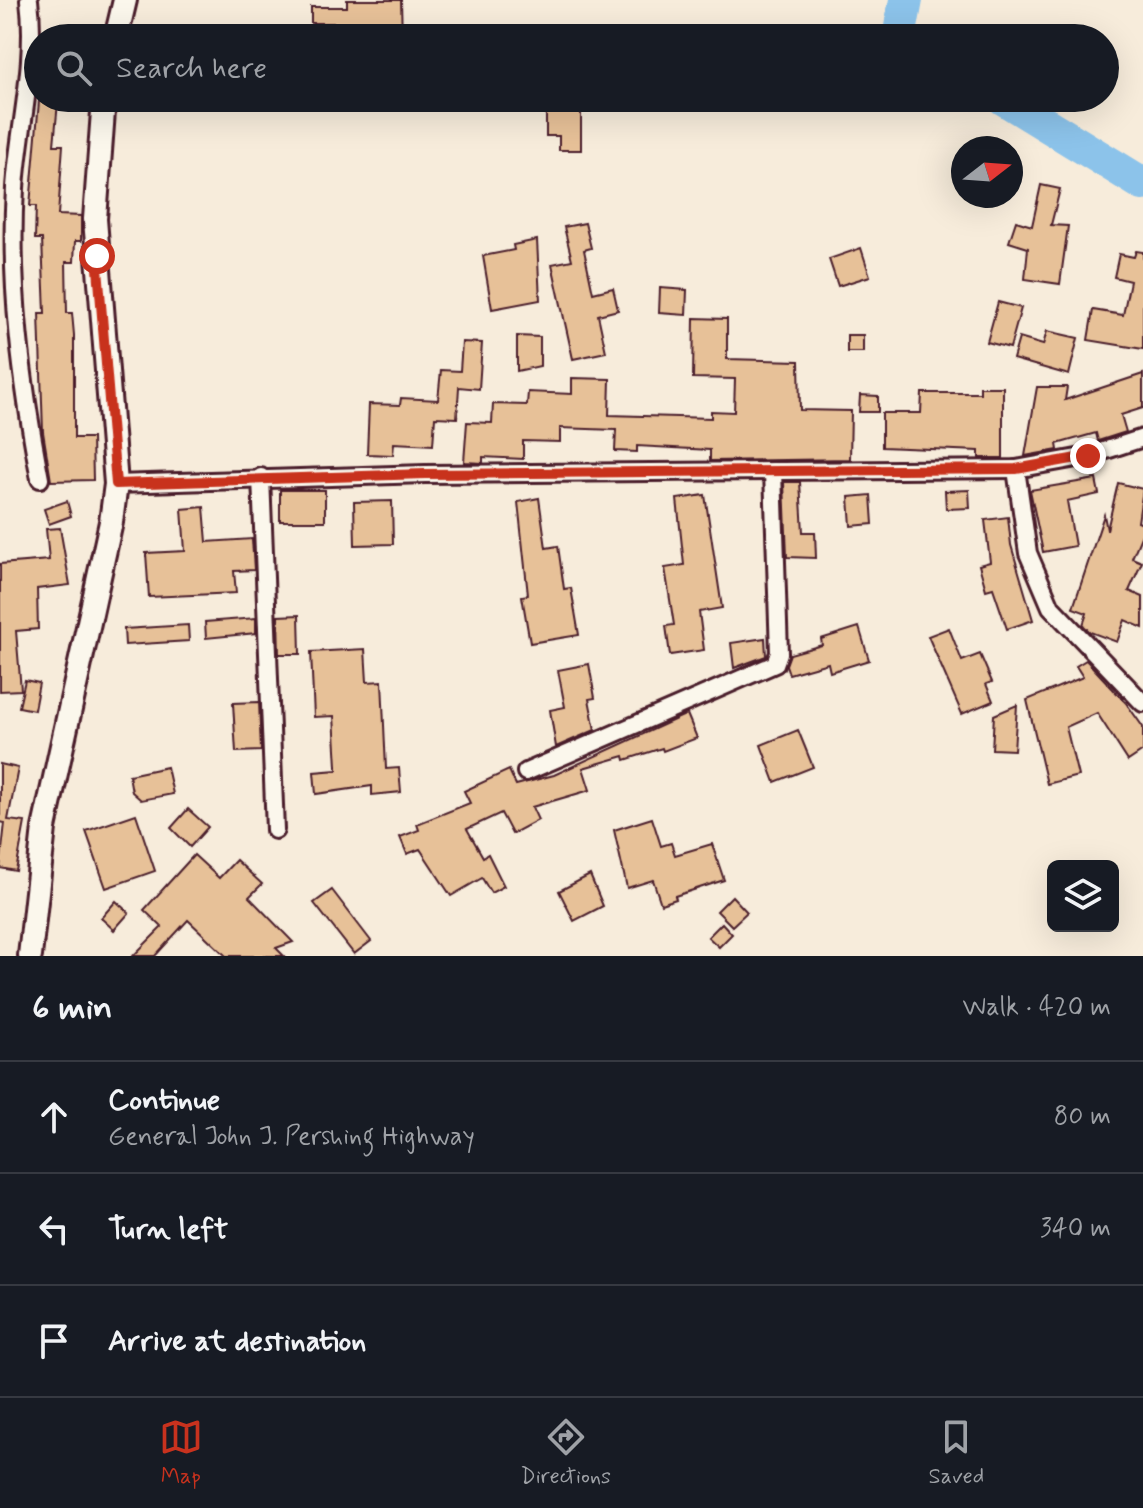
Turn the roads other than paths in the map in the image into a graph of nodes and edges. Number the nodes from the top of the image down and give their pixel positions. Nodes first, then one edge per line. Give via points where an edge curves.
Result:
1 (29, 0) edge
2 (125, 0) edge
3 (30, 24) edge
4 (119, 24) edge
5 (24, 102) edge
6 (103, 112) edge
7 (1143, 438) edge
8 (1016, 469) junction
9 (773, 471) junction
10 (261, 477) junction
11 (40, 479) dead end
12 (116, 484) junction
13 (1143, 703) edge
14 (526, 772) dead end
15 (275, 830) dead end
16 (30, 956) edge

1 - 3 street
2 - 4 main road
5 - 11 street via 15,184 15,313
6 - 12 main road via 95,219
7 - 8 street via 1088,456
8 - 9 street
8 - 13 street via 1028,553 1045,595 1077,638
9 - 10 street
9 - 14 street via 779,653 775,664
10 - 12 street
10 - 15 street
12 - 16 main road via 44,828

